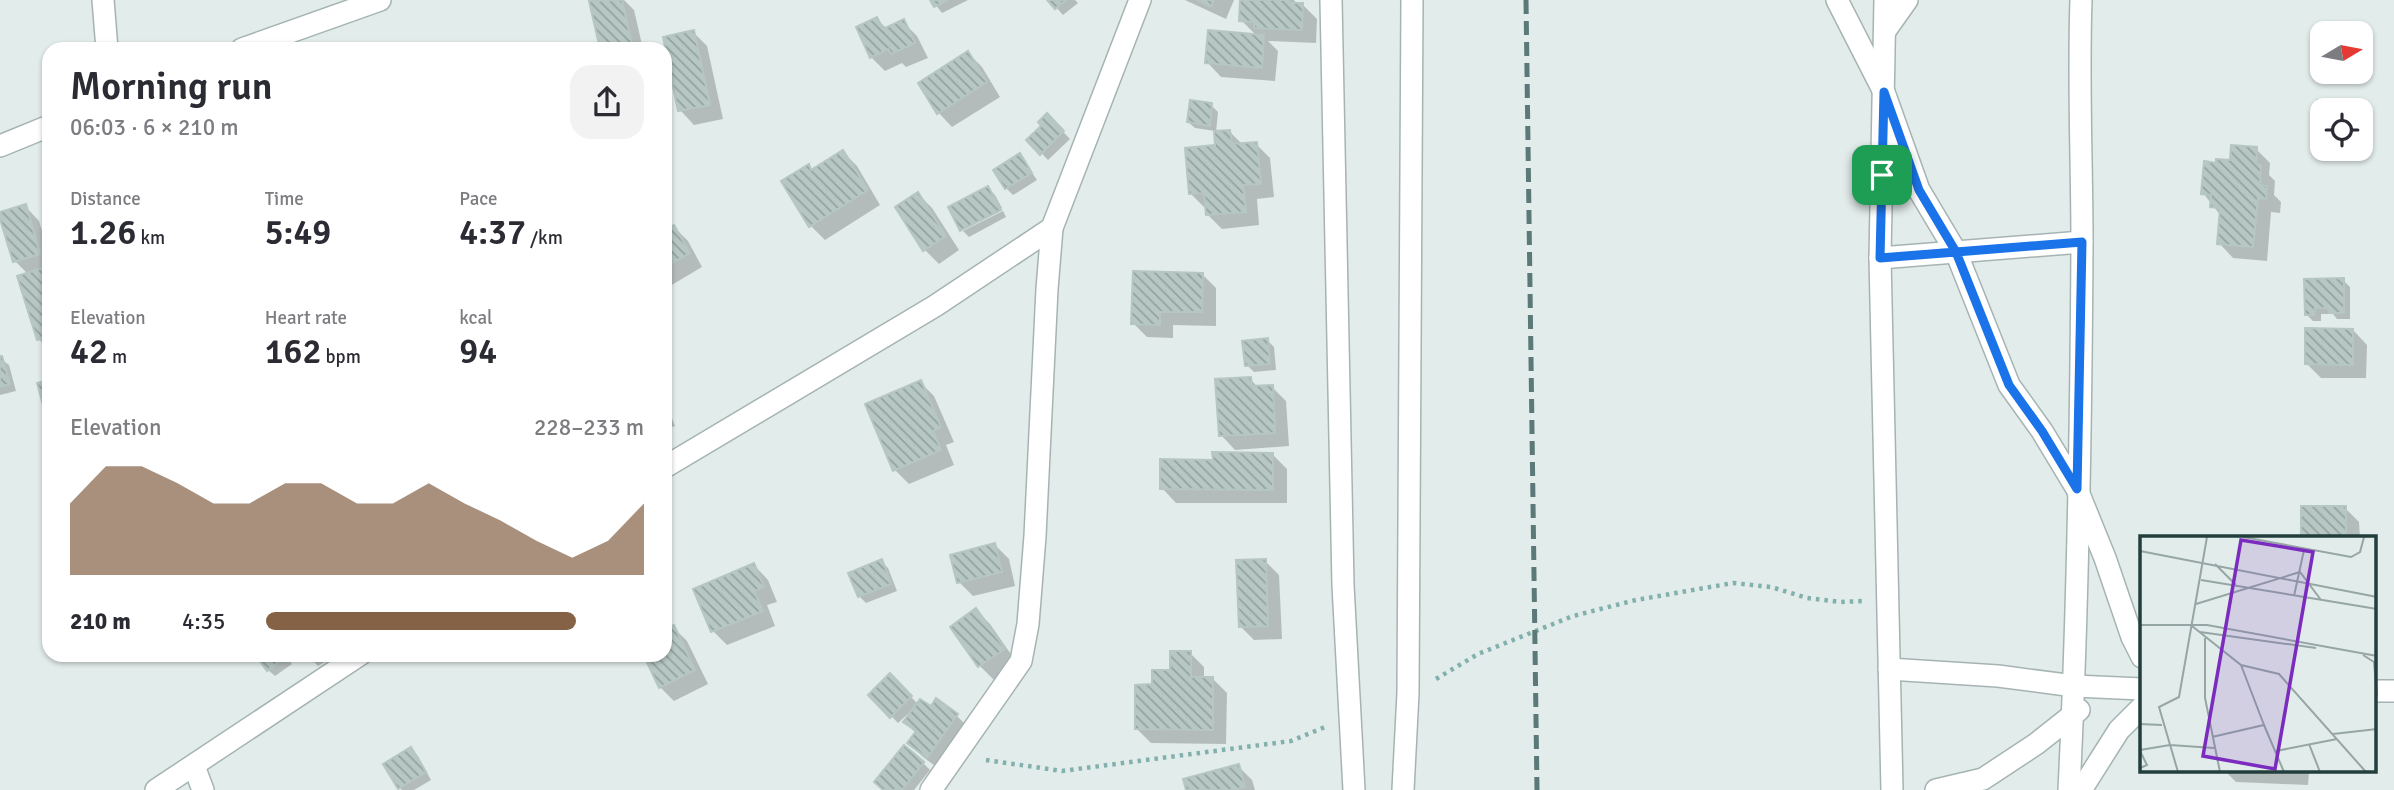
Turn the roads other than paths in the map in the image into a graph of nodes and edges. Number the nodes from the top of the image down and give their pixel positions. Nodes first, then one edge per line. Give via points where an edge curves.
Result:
1 (103, 0) edge
2 (380, 0) edge
3 (1140, 0) edge
4 (1331, 0) edge
5 (1412, 0) edge
6 (1837, 0) edge
7 (1885, 0) edge
8 (1908, 0) edge
9 (2081, 0) edge
10 (1885, 31) junction
11 (106, 42) edge
12 (262, 42) edge
13 (1884, 92) junction
14 (42, 129) edge
15 (0, 146) edge
16 (1052, 228) junction
17 (2082, 242) junction
18 (1956, 252) junction
19 (1880, 258) junction
20 (672, 463) edge
21 (2077, 489) junction
22 (2140, 653) edge
23 (349, 662) edge
24 (1889, 670) junction
25 (2074, 686) junction
26 (2104, 687) junction
27 (2140, 689) edge
28 (2376, 691) edge
29 (2394, 691) edge
30 (2140, 709) edge
31 (2073, 716) junction
32 (194, 766) junction
33 (1358, 787) edge
34 (156, 790) edge
35 (203, 790) edge
36 (931, 790) edge
37 (1403, 790) edge
38 (1892, 790) edge
39 (1936, 790) edge
40 (2070, 790) edge
41 (2081, 790) edge

1 - 11 street
2 - 12 street
3 - 16 street
4 - 33 street via 1339,447 1350,716
5 - 37 street via 1408,693
6 - 13 street
7 - 10 street
8 - 10 street
9 - 17 street
10 - 13 street
13 - 18 street via 1919,190
13 - 19 street
14 - 15 street
16 - 20 street via 936,306
16 - 36 street via 1021,661
17 - 18 street
17 - 21 street
18 - 19 street
18 - 21 street via 2009,385
19 - 24 street
21 - 22 street
21 - 25 street
23 - 32 street
24 - 25 street
24 - 38 street
25 - 26 street
25 - 31 street
26 - 27 street
26 - 31 street
28 - 29 street
30 - 41 street via 2119,730
31 - 39 street via 1983,779
31 - 40 street
32 - 34 street
32 - 35 street

